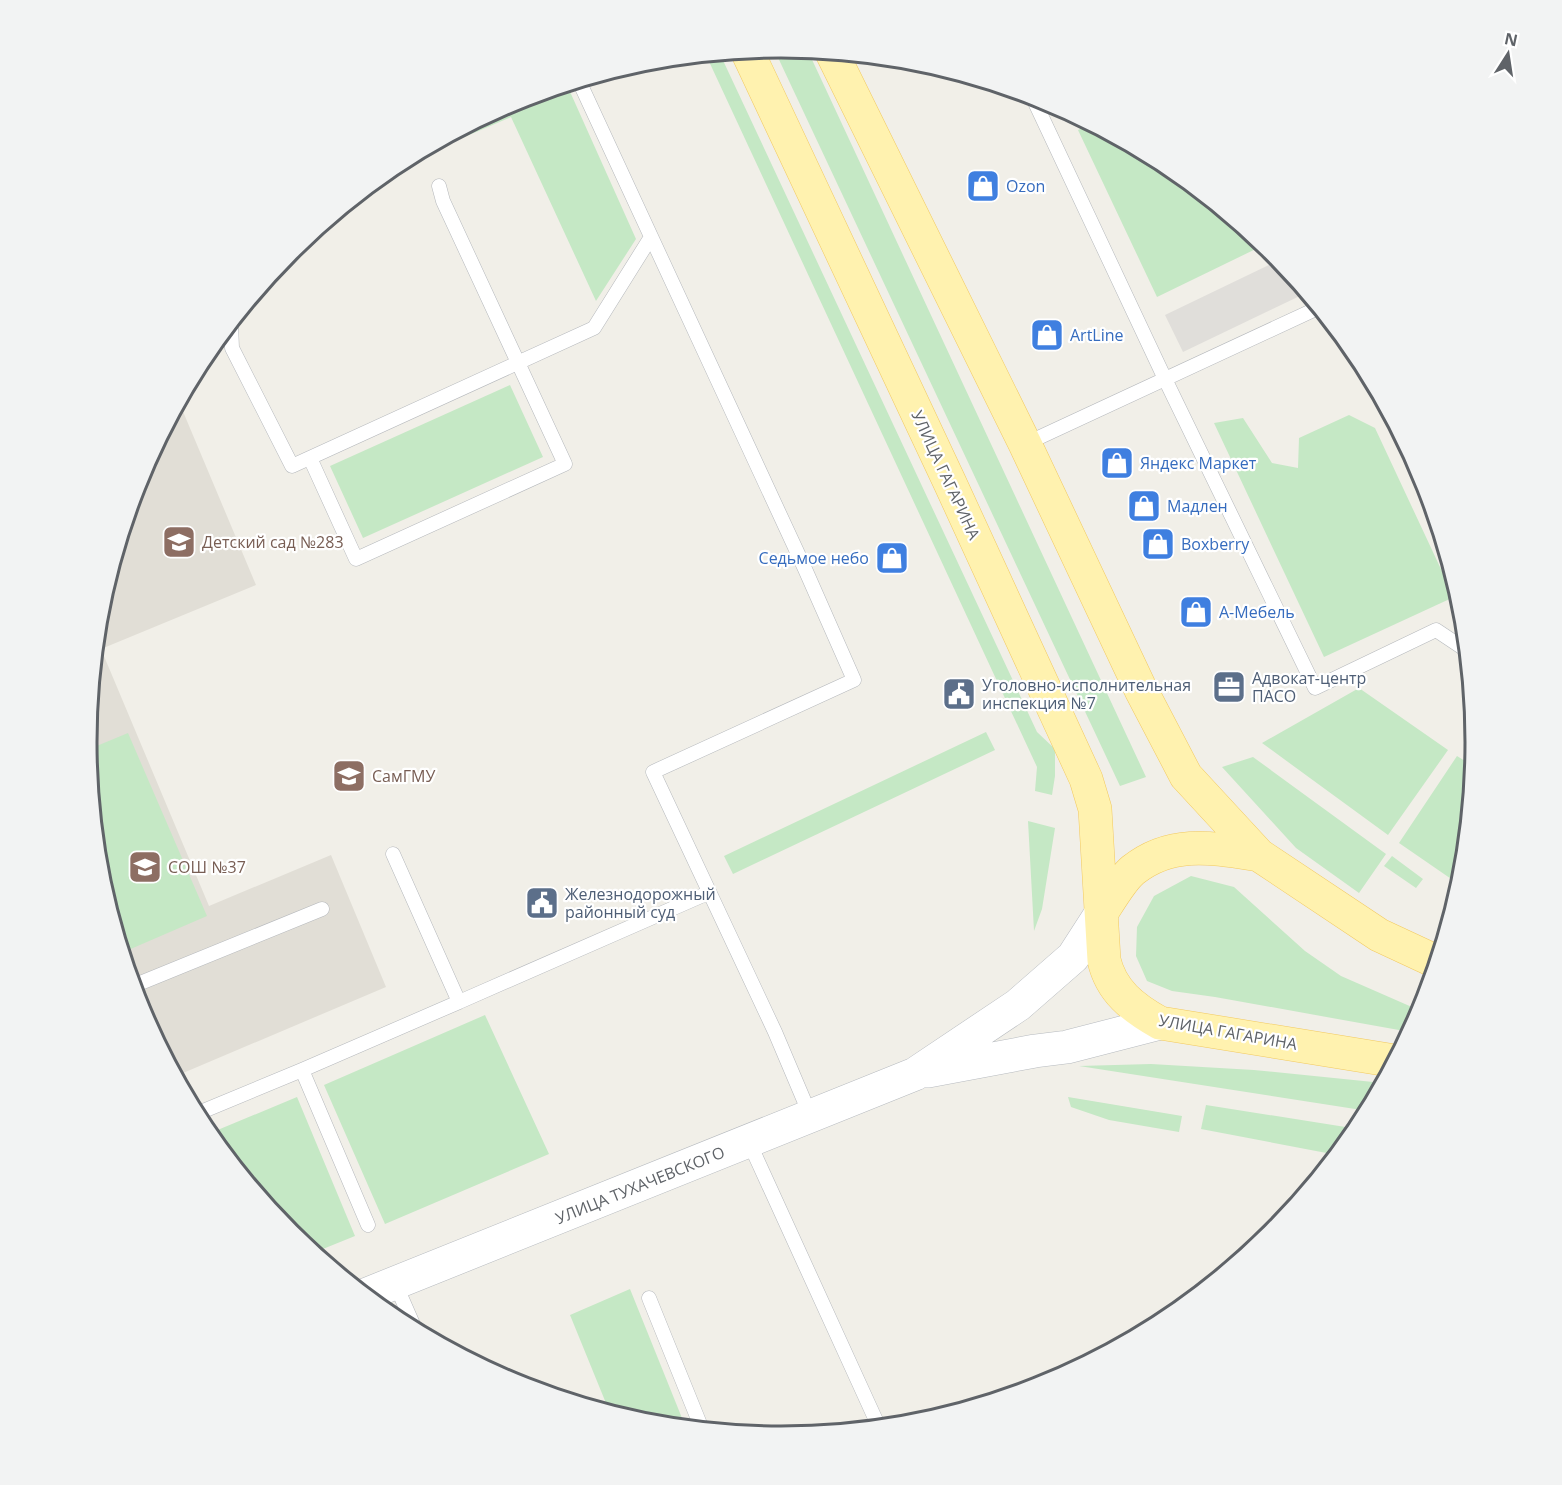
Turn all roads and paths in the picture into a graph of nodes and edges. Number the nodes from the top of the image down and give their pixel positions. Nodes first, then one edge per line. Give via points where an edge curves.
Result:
1 (751, 59) edge
2 (838, 61) edge
3 (582, 89) edge
4 (1038, 109) edge
5 (439, 186) dead end
6 (651, 237) junction
7 (1311, 311) edge
8 (231, 335) edge
9 (518, 362) junction
10 (1165, 379) junction
11 (1025, 444) junction
12 (309, 458) junction
13 (1458, 644) edge
14 (393, 854) dead end
15 (1259, 855) junction
16 (708, 893) junction
17 (322, 909) dead end
18 (1102, 912) junction
19 (1430, 959) edge
20 (141, 983) edge
21 (459, 1002) junction
22 (1160, 1023) junction
23 (1386, 1060) edge
24 (302, 1070) junction
25 (915, 1074) junction
26 (205, 1110) edge
27 (811, 1117) junction
28 (749, 1142) junction
29 (368, 1225) dead end
30 (395, 1283) junction
31 (374, 1291) edge
32 (649, 1298) dead end
33 (410, 1316) edge
34 (876, 1420) edge
35 (699, 1422) edge

1 - 18 main road, УЛИЦА ГАГАРИНА via 1086,779 1095,809
2 - 11 main road
3 - 6 lane
4 - 10 lane
5 - 9 lane
6 - 9 lane via 594,328
6 - 16 lane via 854,680 653,772
7 - 10 lane
8 - 12 lane via 232,348 292,466
9 - 12 lane
9 - 12 lane via 565,465 356,559
10 - 11 lane
10 - 13 lane via 1315,688 1436,630
11 - 15 main road via 1186,776
14 - 21 lane
15 - 18 main road via 1191,847 1163,852 1132,871
15 - 19 main road via 1379,935
16 - 21 lane
16 - 27 lane
17 - 20 lane
18 - 22 main road, УЛИЦА ГАГАРИНА via 1106,971 1132,1006
18 - 25 main road, УЛИЦА ТУХАЧЕВСКОГО via 1073,957 1018,1005
21 - 24 lane
22 - 23 main road, УЛИЦА ГАГАРИНА
22 - 25 main road, УЛИЦА ТУХАЧЕВСКОГО via 1067,1047
24 - 26 lane
24 - 29 lane
25 - 27 main road, УЛИЦА ТУХАЧЕВСКОГО
27 - 28 main road, УЛИЦА ТУХАЧЕВСКОГО
28 - 30 main road, УЛИЦА ТУХАЧЕВСКОГО
28 - 34 lane
30 - 31 main road, УЛИЦА ТУХАЧЕВСКОГО
30 - 33 lane
32 - 35 lane

